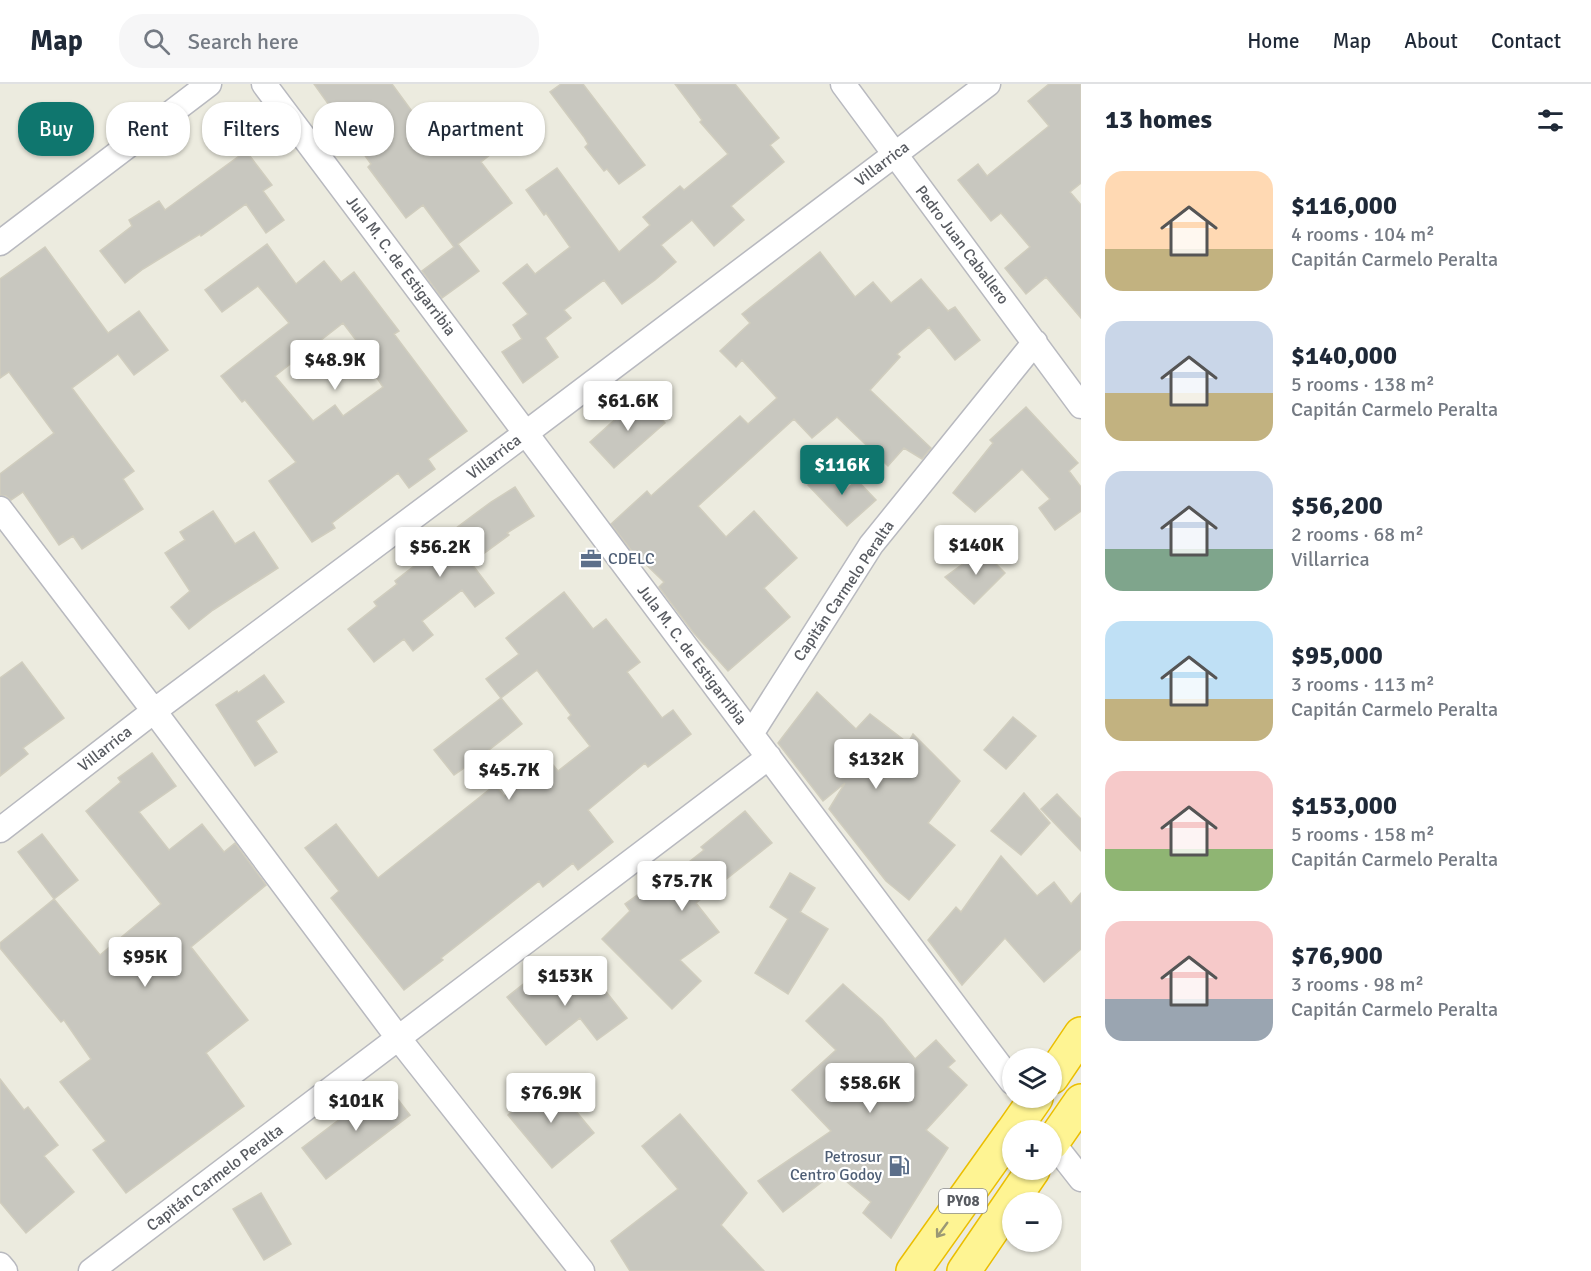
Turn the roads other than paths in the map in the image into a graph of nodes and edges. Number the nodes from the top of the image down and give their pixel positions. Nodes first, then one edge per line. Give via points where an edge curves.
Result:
1 (209, 84) edge
2 (264, 84) edge
3 (843, 84) edge
4 (988, 84) edge
5 (895, 154) junction
6 (0, 243) edge
7 (1035, 342) junction
8 (1081, 406) edge
9 (526, 433) junction
10 (0, 509) edge
11 (154, 711) junction
12 (751, 734) junction
13 (769, 757) junction
14 (0, 830) edge
15 (1081, 1034) edge
16 (399, 1039) junction
17 (1062, 1062) edge
18 (1081, 1101) edge
19 (1025, 1111) edge
20 (1062, 1128) edge
21 (1062, 1155) edge
22 (1081, 1179) edge
23 (1026, 1180) edge
24 (0, 1265) edge
25 (5, 1271) edge
26 (91, 1271) edge
27 (582, 1271) edge
28 (913, 1271) edge
29 (964, 1271) edge

1 - 6 street
2 - 9 street, Jula M. C. de Estigarribia
3 - 5 street, Pedro Juan Caballero
4 - 5 street, Villarrica
5 - 7 street, Pedro Juan Caballero
5 - 9 street, Villarrica
7 - 8 street, Pedro Juan Caballero
7 - 12 street, Capitán Carmelo Peralta via 871,545
9 - 11 street, Villarrica
9 - 12 street, Jula M. C. de Estigarribia
10 - 11 street
11 - 14 street, Villarrica
11 - 16 street
12 - 13 street, Jula M. C. de Estigarribia
13 - 16 street, Capitán Carmelo Peralta
13 - 19 street, Jula M. C. de Estigarribia
15 - 17 highway
16 - 26 street, Capitán Carmelo Peralta
16 - 27 street
18 - 20 highway
19 -> 28 highway, PY08
21 - 22 street
23 - 29 highway, PY08
24 - 25 street

